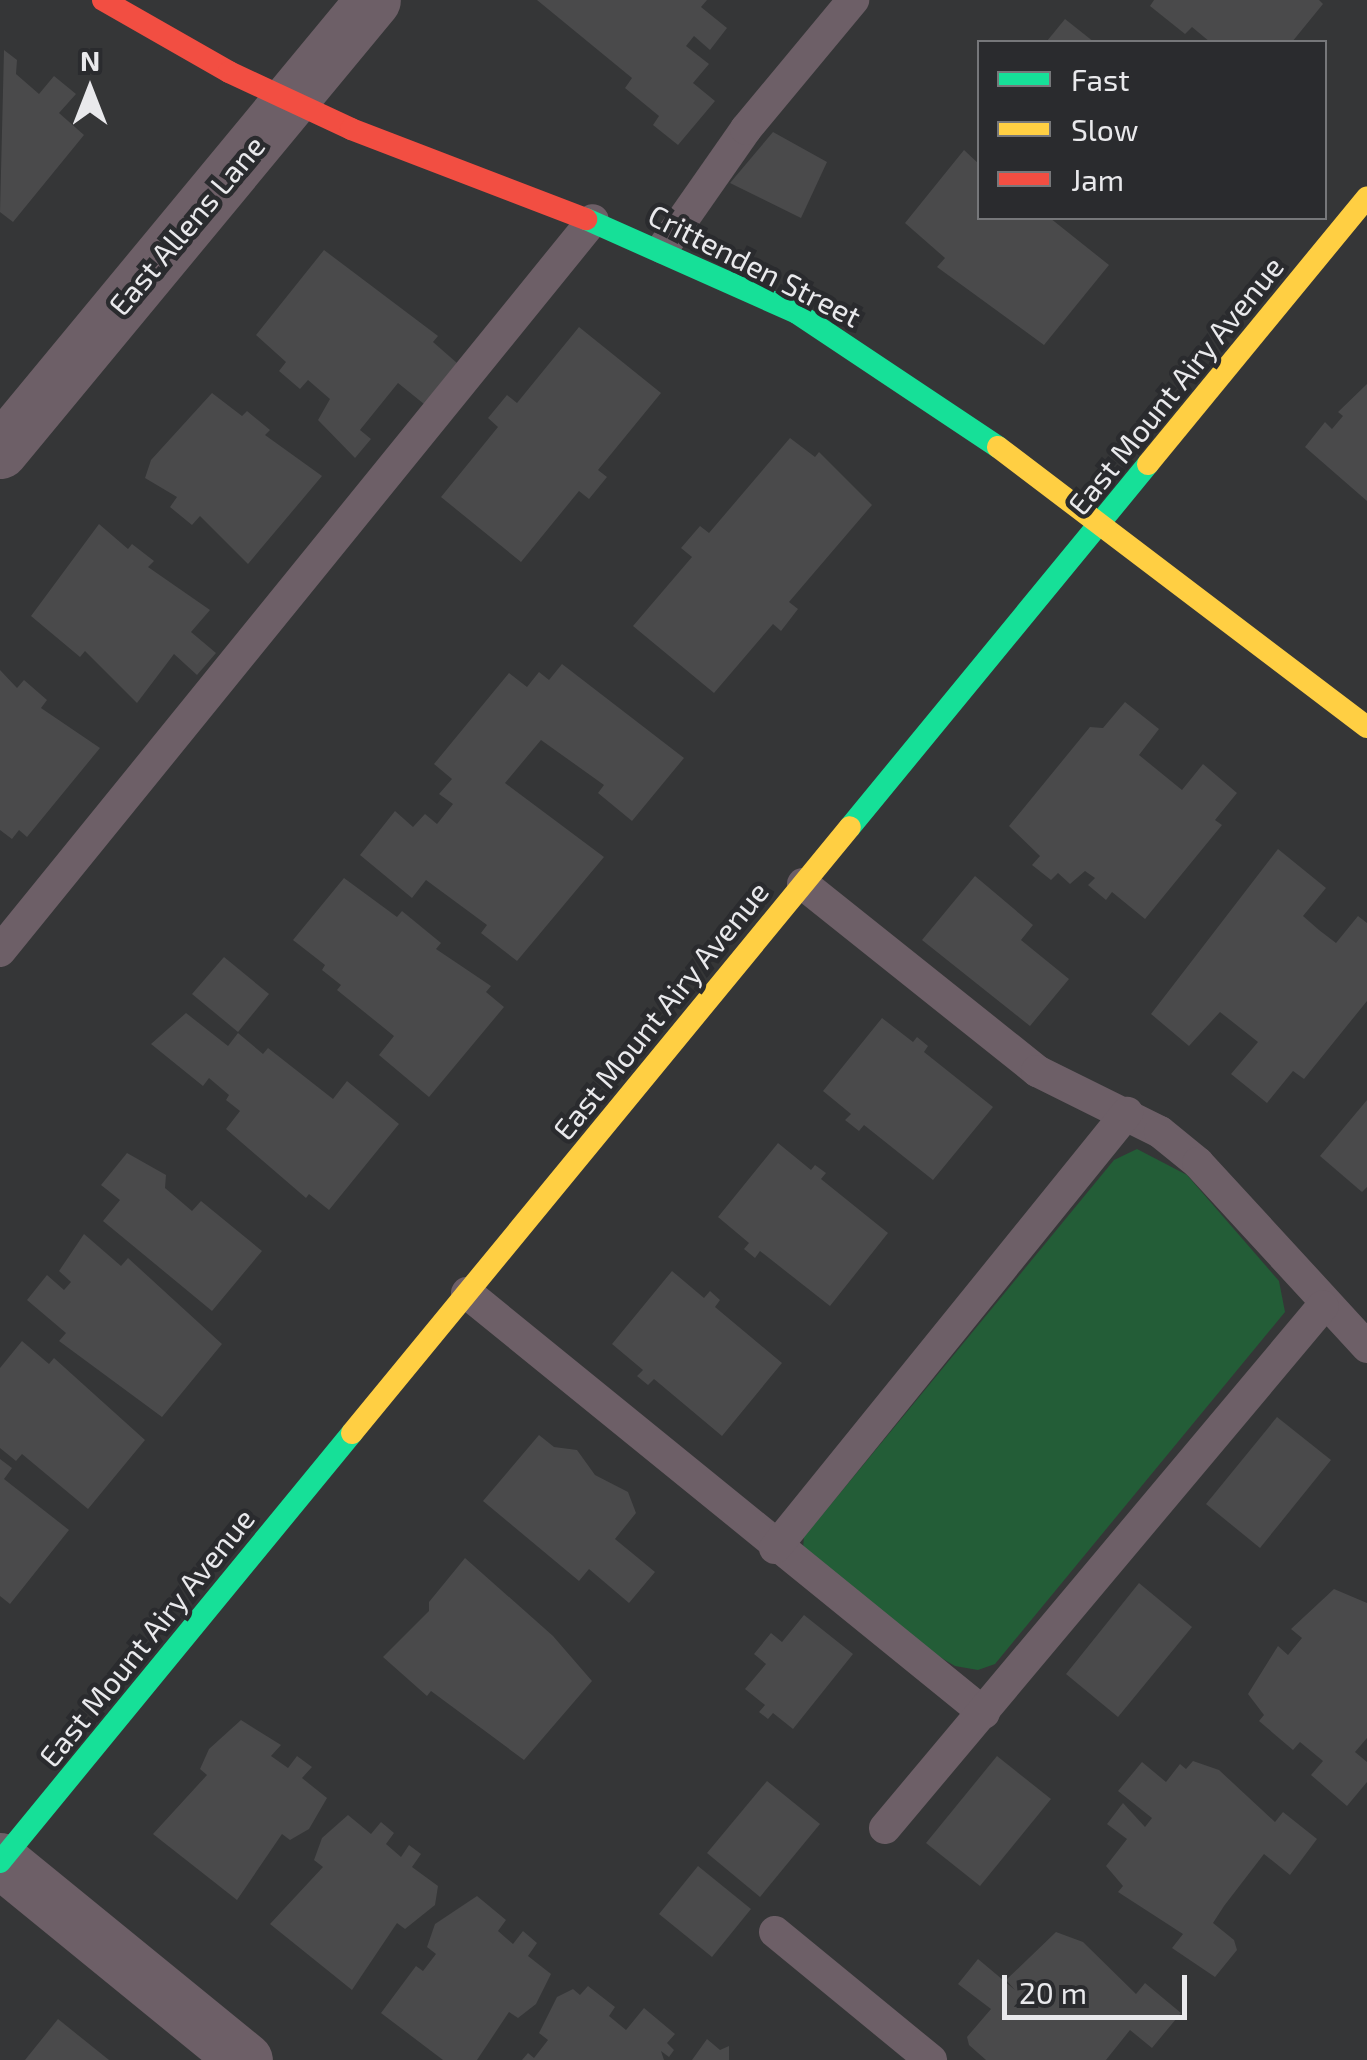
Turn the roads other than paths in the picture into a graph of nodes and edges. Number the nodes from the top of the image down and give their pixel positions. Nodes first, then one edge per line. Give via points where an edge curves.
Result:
1 (104, 0) edge
2 (373, 0) edge
3 (853, 0) edge
4 (290, 101) junction
5 (1367, 197) edge
6 (593, 220) junction
7 (662, 248) junction
8 (0, 451) edge
9 (1099, 524) junction
10 (1367, 727) edge
11 (803, 884) junction
12 (0, 951) edge
13 (1127, 1113) junction
14 (467, 1293) junction
15 (1324, 1306) junction
16 (1367, 1347) edge
17 (774, 1548) junction
18 (984, 1713) junction
19 (885, 1828) dead end
20 (0, 1861) edge
21 (775, 1932) dead end
22 (245, 2060) edge
23 (932, 2060) edge

1 - 4 main road, Crittenden Street
2 - 4 street, East Allens Lane
3 - 7 lane via 746,129
4 - 6 main road, Crittenden Street via 383,143
4 - 8 street, East Allens Lane
5 - 9 main road, East Mount Airy Avenue
6 - 7 main road, Crittenden Street
6 - 12 lane
7 - 9 main road, Crittenden Street via 862,352
9 - 10 main road, Crittenden Street
9 - 11 main road, East Mount Airy Avenue
11 - 13 lane via 1037,1071
11 - 14 main road, East Mount Airy Avenue
13 - 15 lane via 1198,1162
13 - 17 lane
14 - 17 lane
14 - 20 main road, East Mount Airy Avenue
15 - 16 lane
15 - 18 lane
17 - 18 lane
18 - 19 lane
20 - 22 street
21 - 23 lane

